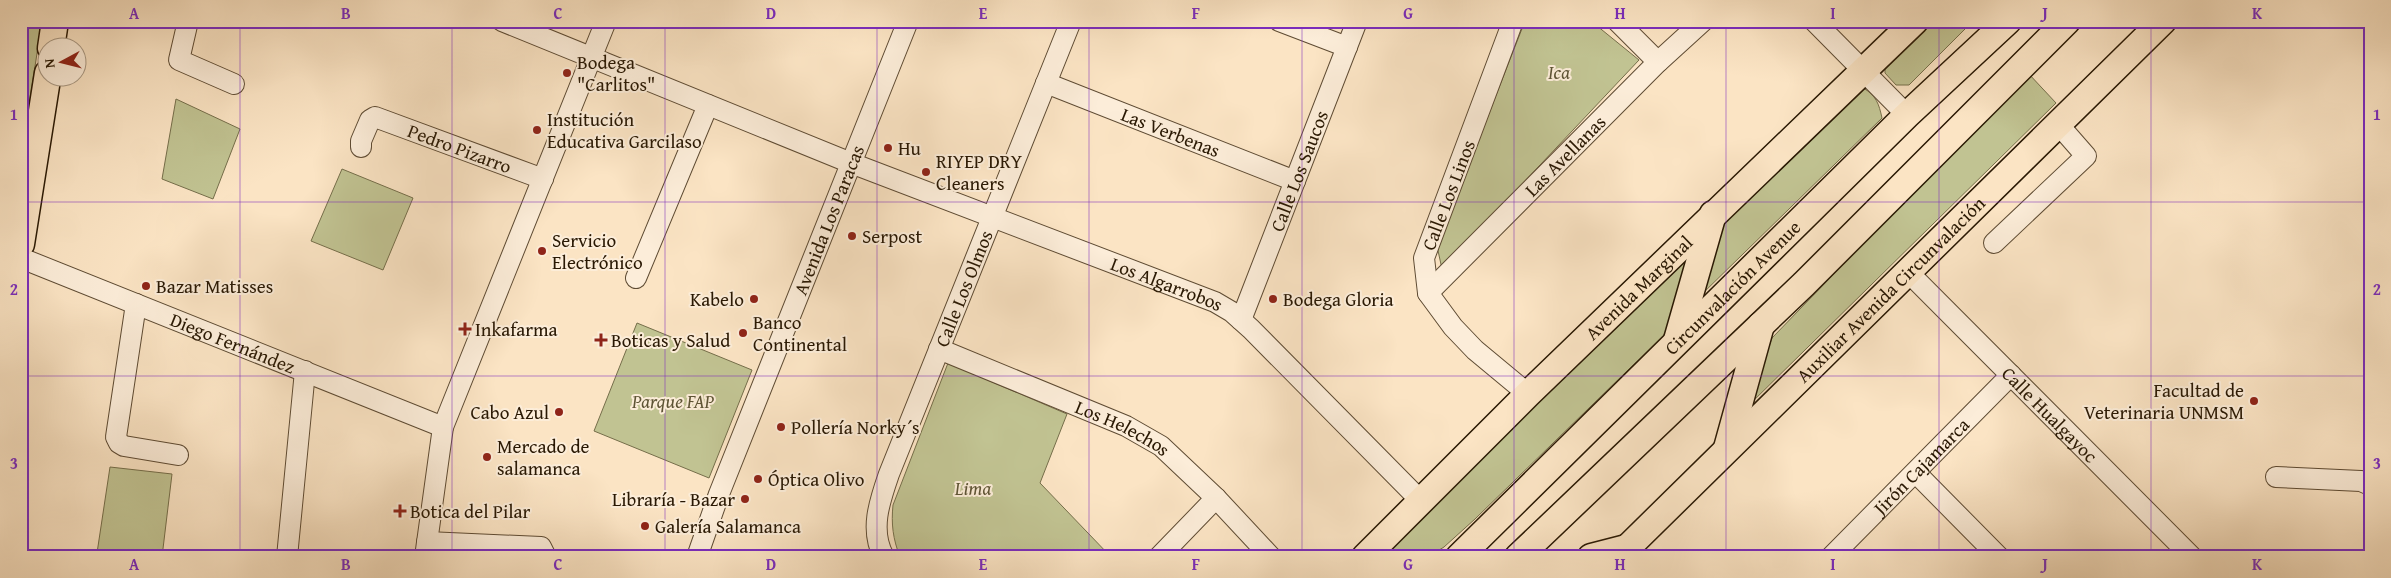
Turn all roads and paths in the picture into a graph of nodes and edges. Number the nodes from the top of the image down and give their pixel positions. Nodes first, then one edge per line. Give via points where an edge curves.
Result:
1 (55, 21) edge
2 (188, 21) edge
3 (502, 21) edge
4 (606, 21) edge
5 (908, 21) edge
6 (1071, 21) edge
7 (1279, 21) edge
8 (1357, 21) edge
9 (1513, 21) edge
10 (1617, 21) edge
11 (1702, 21) edge
12 (1814, 21) edge
13 (1915, 21) edge
14 (2008, 21) edge
15 (2067, 21) edge
16 (2163, 21) edge
17 (52, 38) edge
18 (1347, 47) junction
19 (592, 58) junction
20 (1658, 62) junction
21 (1863, 71) junction
22 (1046, 83) junction
23 (234, 84) dead end
24 (46, 88) edge
25 (708, 105) junction
26 (1906, 115) junction
27 (2058, 124) junction
28 (361, 147) dead end
29 (851, 163) junction
30 (543, 179) junction
31 (1295, 181) junction
32 (1713, 214) junction
33 (992, 217) junction
34 (1994, 243) dead end
35 (21, 244) edge
36 (21, 258) edge
37 (1908, 272) junction
38 (636, 278) dead end
39 (1428, 293) junction
40 (136, 304) junction
41 (1241, 320) junction
42 (1761, 325) junction
43 (1676, 342) junction
44 (939, 349) junction
45 (305, 372) junction
46 (2011, 375) junction
47 (1528, 394) junction
48 (443, 427) junction
49 (1727, 449) junction
50 (178, 455) dead end
51 (1916, 473) junction
52 (2276, 477) dead end
53 (2370, 485) edge
54 (1216, 498) junction
55 (1421, 501) junction
56 (426, 549) edge
57 (1622, 552) edge
58 (545, 553) edge
59 (287, 557) edge
60 (697, 557) edge
61 (884, 557) edge
62 (1159, 557) edge
63 (1271, 557) edge
64 (1365, 557) edge
65 (1459, 557) edge
66 (1518, 557) edge
67 (1591, 557) edge
68 (1831, 557) edge
69 (1999, 557) edge
70 (2192, 557) edge

1 - 17 main road
2 - 23 street via 179,60
3 - 19 street, Los Algarrobos
4 - 19 street
5 - 29 street, Avenida Los Paracas
6 - 22 street, Calle Los Olmos
7 - 18 street
8 - 18 street, Calle Los Saucos
9 - 39 street, Calle Los Linos via 1424,258
10 - 20 street
11 - 20 street, Las Avellanas
12 - 21 street
13 - 21 main road, Avenida Marginal
14 - 26 main road, Circunvalación Avenue
15 - 42 main road
16 - 27 main road, Auxiliar Avenida Circunvalación
18 - 31 street, Calle Los Saucos
19 - 25 street, Los Algarrobos
19 - 30 street
20 - 39 street, Las Avellanas
21 - 26 street
21 - 32 main road, Avenida Marginal
22 - 31 street, Las Verbenas
22 - 33 street, Calle Los Olmos
24 - 35 main road
25 - 29 street, Los Algarrobos
25 - 38 street
26 - 43 main road, Circunvalación Avenue
27 - 34 street via 2086,156
27 - 37 main road, Auxiliar Avenida Circunvalación
28 - 30 street, Pedro Pizarro via 370,120 375,117
29 - 33 street, Los Algarrobos
29 - 60 street, Avenida Los Paracas
30 - 48 street
31 - 41 street, Calle Los Saucos
32 - 43 main road
32 - 47 main road, Avenida Marginal
33 - 41 street, Los Algarrobos via 1215,302
33 - 44 street, Calle Los Olmos
36 - 40 street, Diego Fernández
37 - 46 street, Calle Hualgayoc
37 - 49 main road, Auxiliar Avenida Circunvalación
39 - 47 street, Calle Los Linos via 1475,350
40 - 45 street, Diego Fernández
40 - 50 street via 116,437 124,446
41 - 55 street, Los Algarrobos
42 - 49 main road
42 - 66 main road
43 - 65 main road, Circunvalación Avenue
44 - 54 street, Los Helechos via 1126,426 1161,446
44 - 61 street, Calle Los Olmos via 880,500 876,526
45 - 48 street, Diego Fernández
45 - 59 street
46 - 51 street, Jirón Cajamarca
46 - 70 street, Calle Hualgayoc
47 - 55 main road, Avenida Marginal
48 - 56 street
49 - 57 main road, Auxiliar Avenida Circunvalación
51 - 68 street, Jirón Cajamarca
51 - 69 street
52 - 53 street via 2361,481
54 - 62 street
54 - 63 street, Los Helechos
55 - 64 main road, Avenida Marginal
56 - 58 street via 541,547
57 - 67 main road

